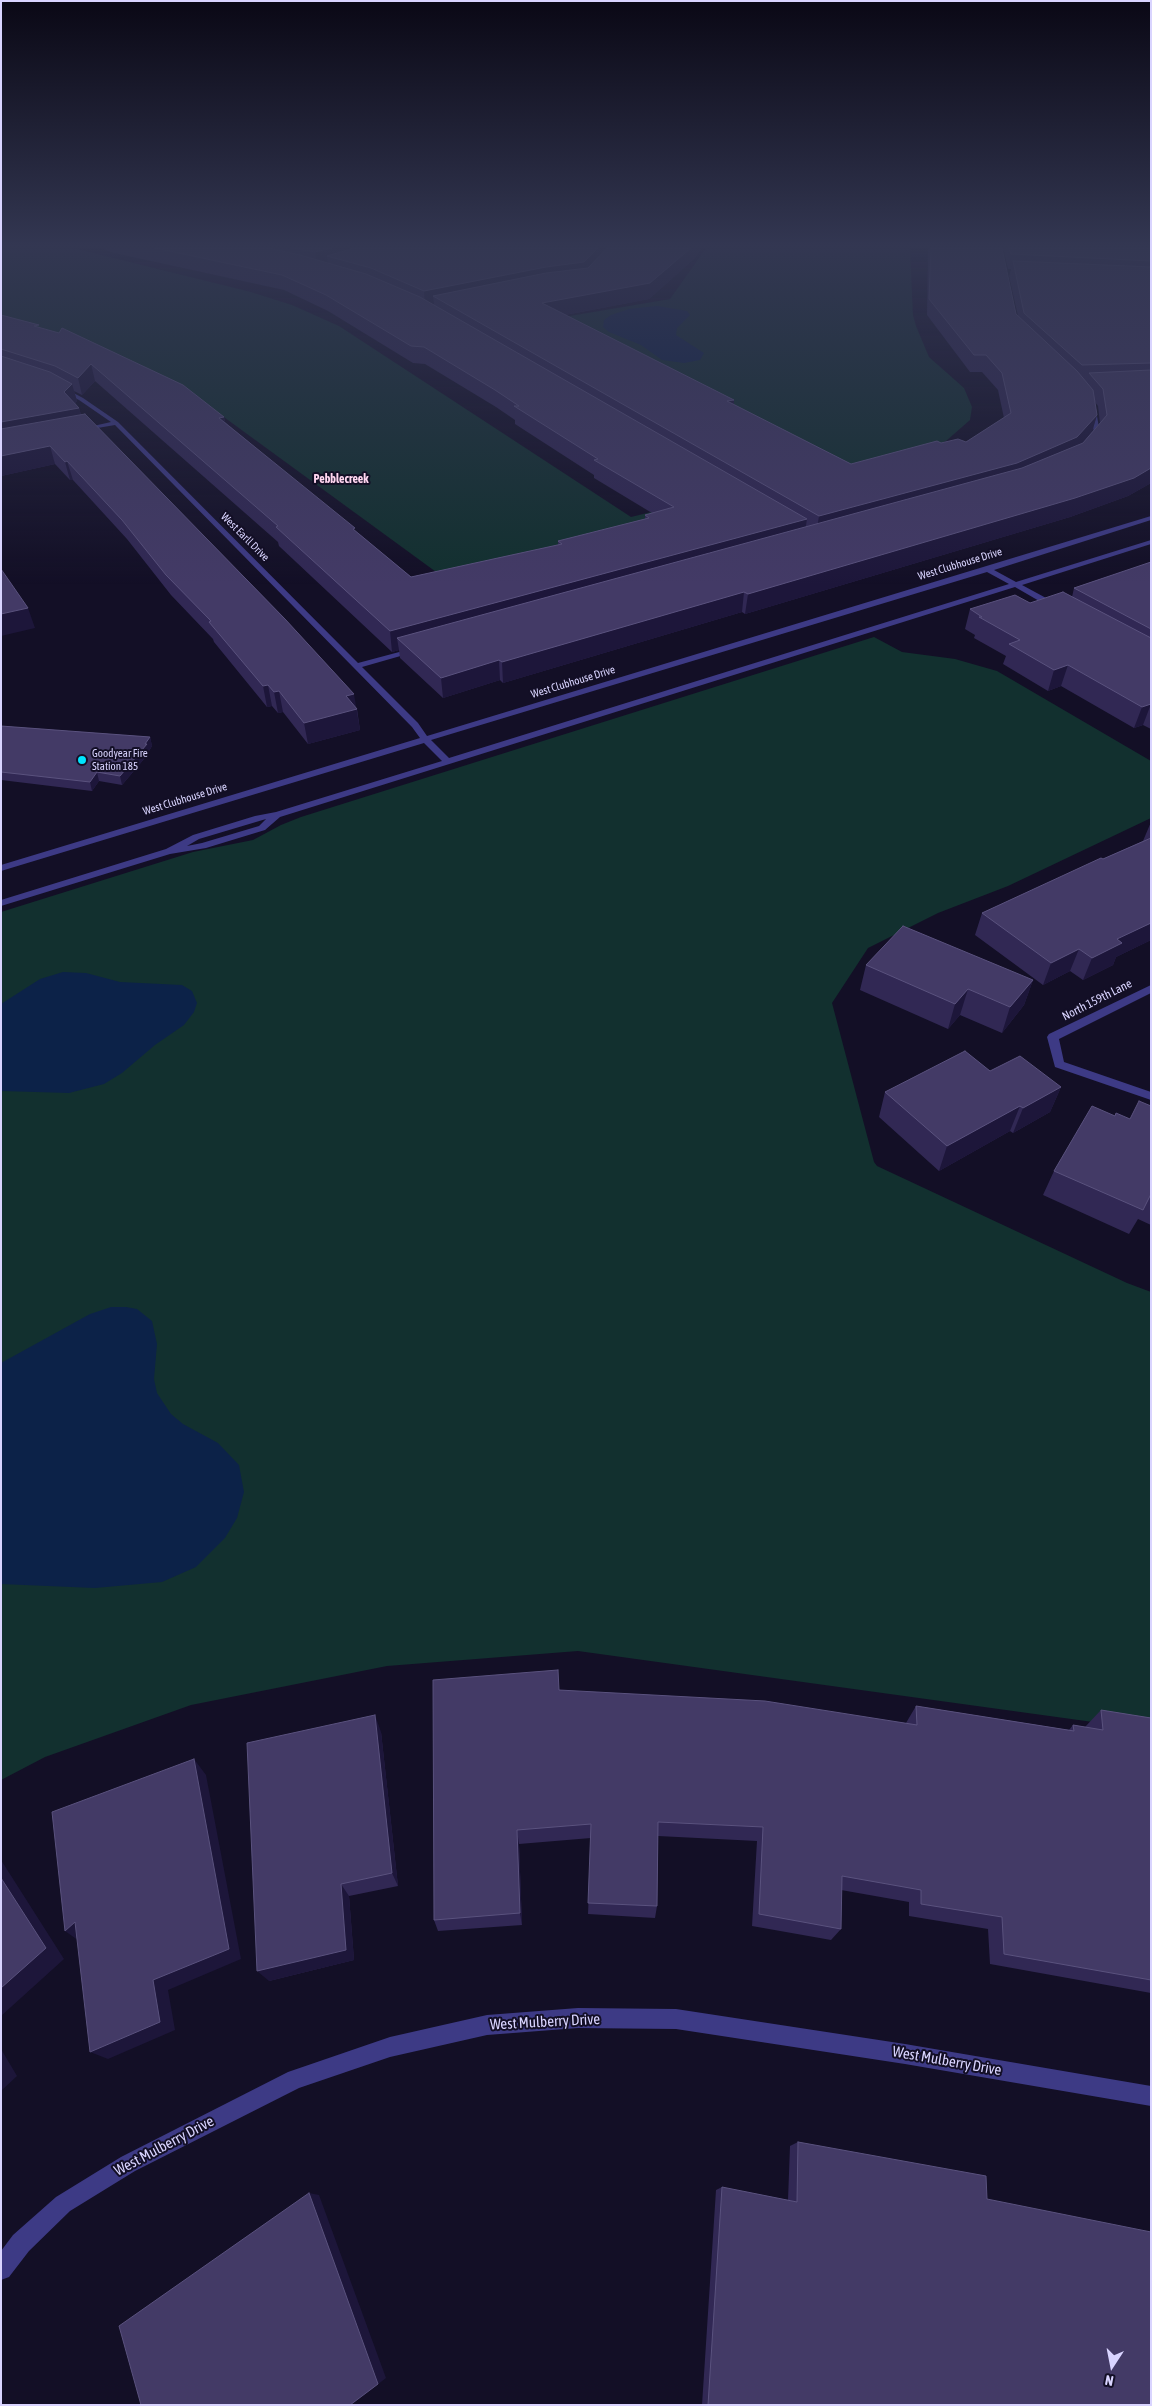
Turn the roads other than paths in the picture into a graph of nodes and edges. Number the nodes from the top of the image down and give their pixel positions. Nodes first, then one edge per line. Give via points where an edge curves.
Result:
1 (56, 386) edge
2 (1087, 399) edge
3 (116, 423) junction
4 (78, 430) edge
5 (1086, 445) edge
6 (1151, 518) edge
7 (1151, 542) edge
8 (988, 570) junction
9 (1015, 584) junction
10 (1064, 611) edge
11 (423, 647) edge
12 (356, 666) junction
13 (424, 739) junction
14 (447, 761) junction
15 (1, 868) edge
16 (1, 903) edge
17 (1151, 988) edge
18 (1151, 1096) edge
19 (1151, 2096) edge
20 (1, 2269) edge

1 - 3 street, West Earll Drive
2 - 5 street via 1093,406 1097,432
3 - 4 street
3 - 12 street, West Earll Drive
6 - 8 street, West Clubhouse Drive
7 - 9 street
8 - 9 street
8 - 13 street, West Clubhouse Drive
9 - 10 street
9 - 14 street
11 - 12 street
12 - 13 street, West Earll Drive via 415,725
13 - 14 street, West Earll Drive
13 - 15 street, West Clubhouse Drive
14 - 16 street via 277,815 262,828 202,846 169,851
17 - 18 street, North 159th Lane via 1053,1038 1059,1064
19 - 20 street, West Mulberry Drive via 676,2019 578,2018 486,2025 390,2047 286,2084 128,2164 63,2204 21,2243

